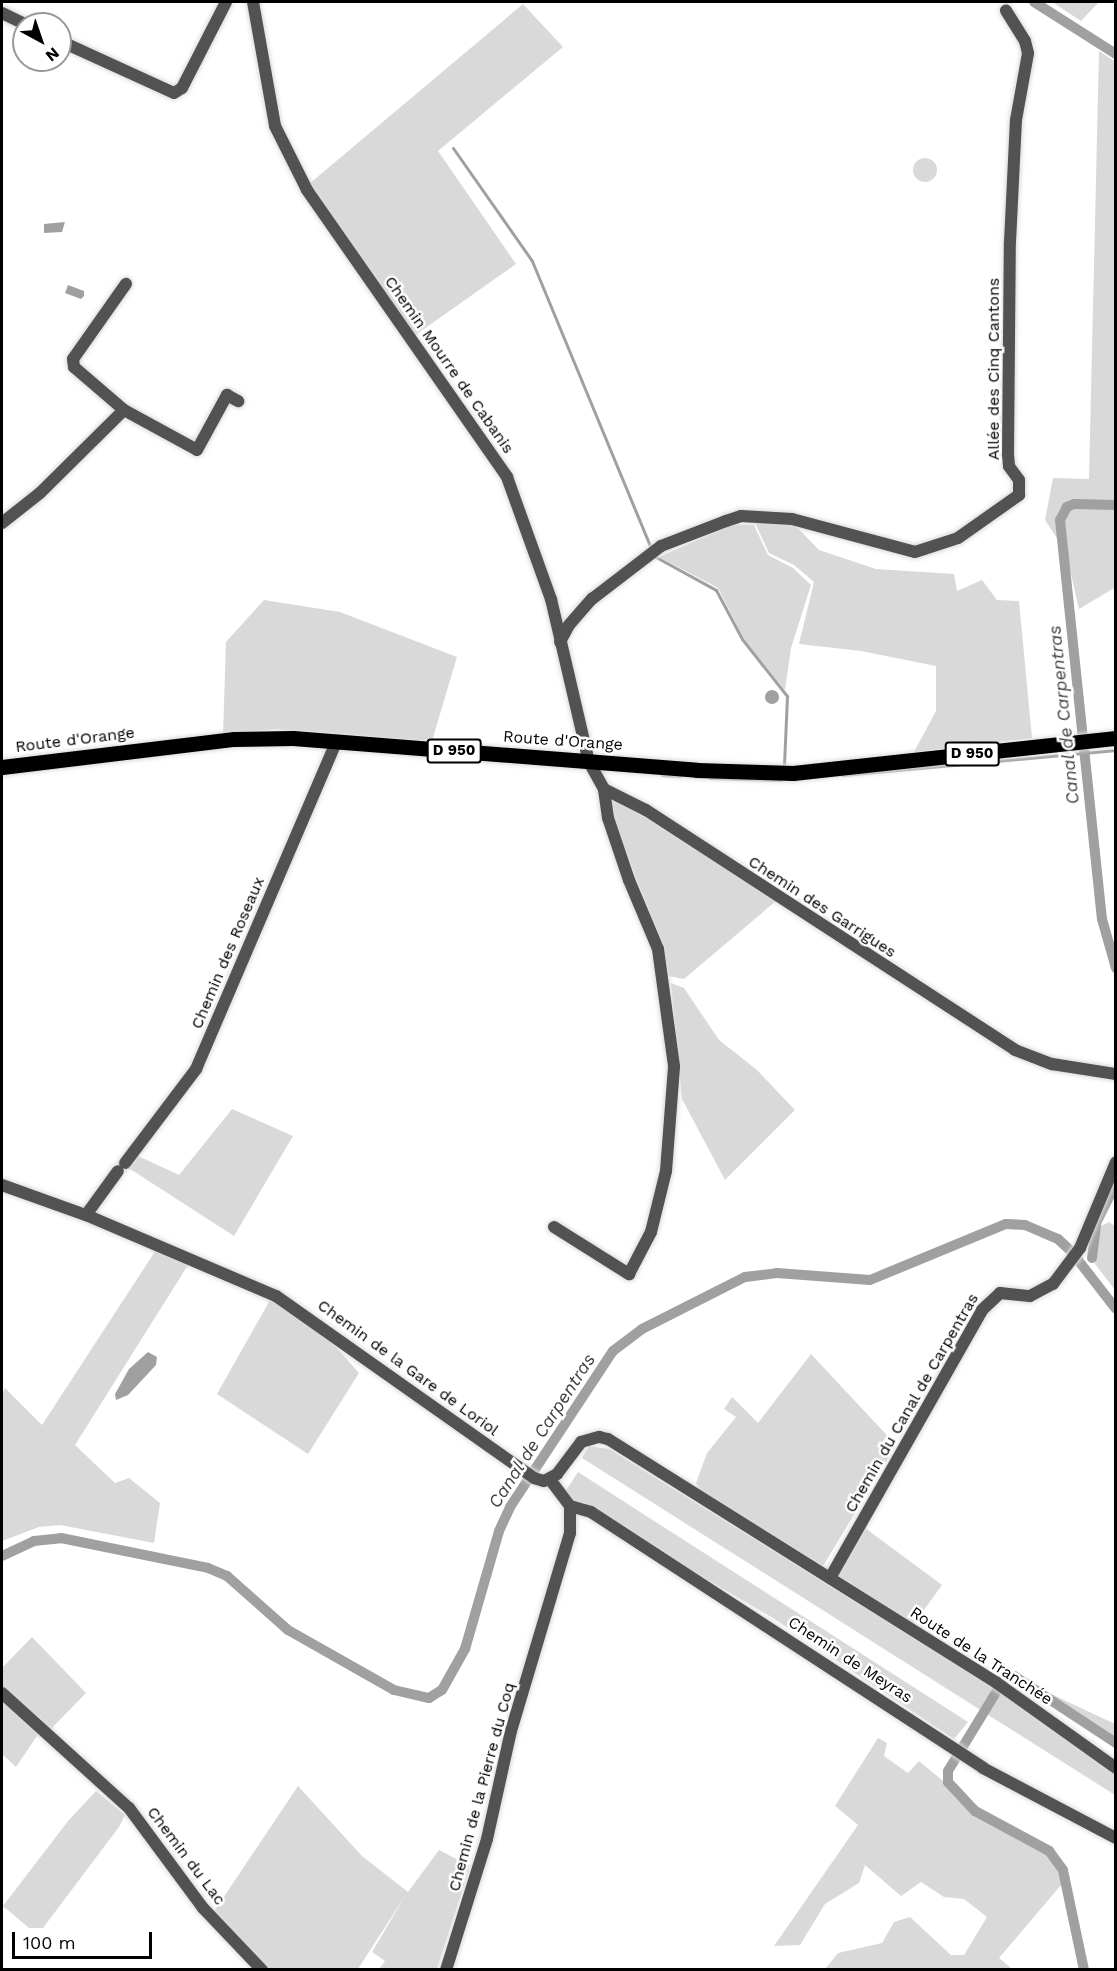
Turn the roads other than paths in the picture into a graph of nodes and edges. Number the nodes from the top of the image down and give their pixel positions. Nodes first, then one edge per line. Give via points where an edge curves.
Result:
1 (226, 2) edge
2 (253, 2) edge
3 (1006, 10) dead end
4 (72, 46) edge
5 (126, 285) dead end
6 (238, 401) dead end
7 (124, 410) junction
8 (2, 523) edge
9 (560, 642) junction
10 (1116, 738) edge
11 (336, 742) junction
12 (589, 762) junction
13 (2, 767) edge
14 (604, 789) junction
15 (1116, 1074) edge
16 (1116, 1162) edge
17 (2, 1185) edge
18 (86, 1215) junction
19 (554, 1227) dead end
20 (550, 1479) junction
21 (570, 1506) junction
22 (828, 1577) junction
23 (2, 1693) edge
24 (1116, 1767) edge
25 (1116, 1838) edge
26 (262, 1970) edge
27 (446, 1970) edge

1 - 4 street via 182,88 174,93
2 - 9 street, Chemin Mourre de Cabanis via 279,136 307,190 507,477 551,599
3 - 9 street, Allée des Cinq Cantons via 1028,53 1016,120 1010,242 1008,454 1009,466 1020,480 1019,495 958,538 915,552 792,519 741,516 716,524 661,546 592,599
5 - 7 street via 73,358 74,367
6 - 7 street via 227,395 197,450
7 - 8 street via 40,493
9 - 12 street, Chemin Mourre de Cabanis
10 - 12 main road, Route d'Orange / D 950 via 793,772 747,773
11 - 12 main road, Route d'Orange / D 950
11 - 13 main road, Route d'Orange / D 950 via 234,739
11 - 18 street, Chemin des Roseaux via 196,1068 165,1115
12 - 14 street
14 - 15 street, Chemin des Garrigues via 646,810 1015,1050 1052,1064
14 - 19 street via 608,818 628,880 658,949 674,1066 666,1171 651,1232 629,1274
16 - 22 street, Chemin du Canal de Carpentras via 1074,1256 1042,1293 1000,1293 982,1310
17 - 18 street, Chemin de la Gare de Loriol
18 - 20 street, Chemin de la Gare de Loriol via 300,1310 529,1476
20 - 21 street
20 - 22 street via 575,1449 591,1438 608,1439
21 - 25 street, Chemin de Meyras via 591,1512 1015,1786
21 - 27 street, Chemin de la Pierre du Coq via 572,1518 566,1551 511,1731 487,1839
22 - 24 street, Route de la Tranchée via 1001,1686
23 - 26 street, Chemin du Lac via 129,1808 203,1908

